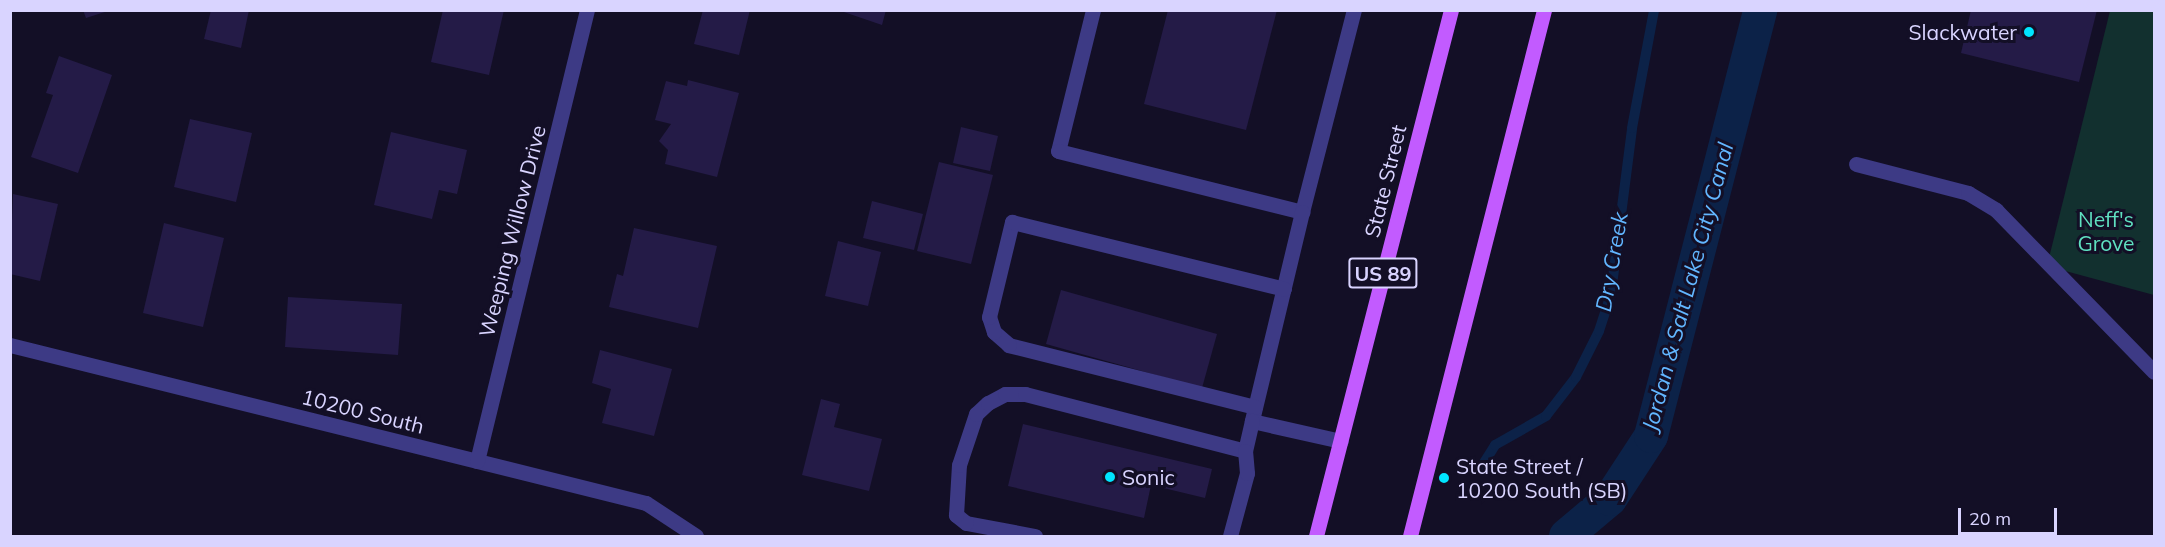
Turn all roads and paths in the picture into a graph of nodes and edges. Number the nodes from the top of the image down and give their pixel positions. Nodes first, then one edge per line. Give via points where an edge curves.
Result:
1 (587, 10) edge
2 (1093, 10) edge
3 (1354, 10) edge
4 (1451, 10) edge
5 (1544, 10) edge
6 (1856, 164) dead end
7 (1302, 212) junction
8 (1284, 289) junction
9 (10, 345) edge
10 (2154, 372) edge
11 (1253, 414) junction
12 (1341, 441) junction
13 (1245, 451) junction
14 (477, 461) junction
15 (965, 530) edge
16 (696, 537) edge
17 (1035, 537) edge
18 (1230, 537) edge
19 (1317, 537) edge
20 (1410, 537) edge

1 - 14 street, Weeping Willow Drive
2 - 7 street via 1058,151
3 - 7 street
4 - 12 main road, State Street / US 89
5 - 20 main road
6 - 10 street via 1968,194 1996,210
7 - 8 street
8 - 11 street
8 - 11 street via 1012,222 989,317 994,332 1009,345
9 - 14 street, 10200 South
11 - 12 street
11 - 13 street
12 - 19 main road, State Street / US 89
13 - 15 street via 1025,394 1005,394 976,414 969,430 954,501 956,515
13 - 18 street via 1247,474
14 - 16 street, 10200 South via 646,503
15 - 17 street

